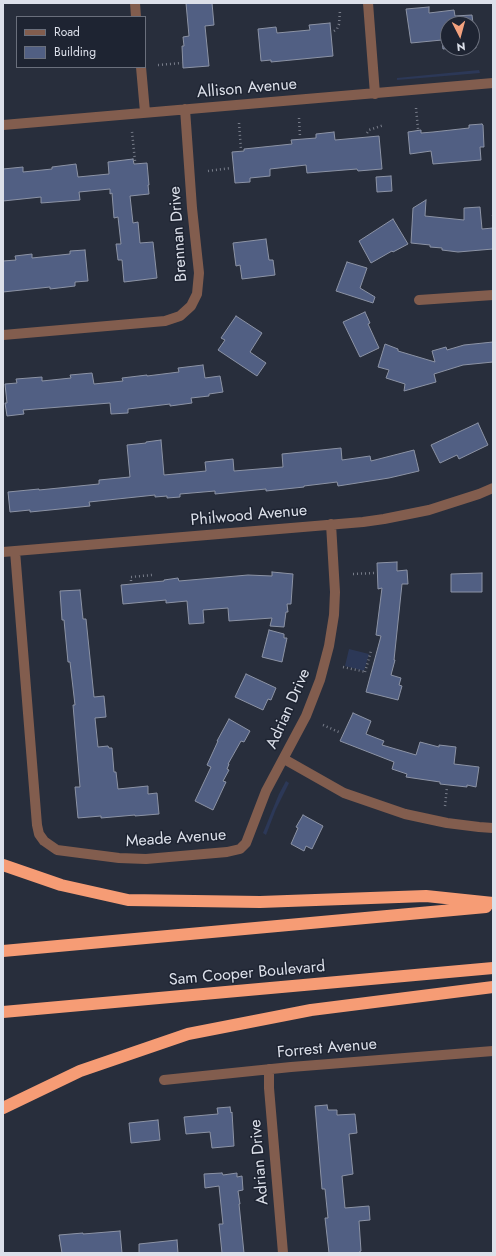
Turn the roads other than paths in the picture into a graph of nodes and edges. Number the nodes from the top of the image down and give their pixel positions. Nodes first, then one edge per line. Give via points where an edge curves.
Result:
1 (135, 3) edge
2 (368, 3) edge
3 (136, 16) edge
4 (141, 68) edge
5 (493, 83) edge
6 (375, 94) junction
7 (185, 109) junction
8 (145, 112) junction
9 (3, 125) edge
10 (493, 295) edge
11 (419, 300) dead end
12 (3, 335) edge
13 (493, 488) edge
14 (331, 524) junction
15 (15, 551) junction
16 (3, 552) edge
17 (284, 759) junction
18 (493, 828) edge
19 (240, 849) joint
20 (3, 864) edge
21 (493, 903) edge
22 (493, 907) edge
23 (3, 951) edge
24 (493, 968) edge
25 (493, 987) edge
26 (3, 1012) edge
27 (493, 1051) edge
28 (269, 1069) junction
29 (164, 1080) dead end
30 (3, 1108) edge
31 (283, 1253) edge

1 - 3 street
2 - 6 street
4 - 8 street
5 - 6 street, Allison Avenue
6 - 7 street, Allison Avenue
7 - 8 street, Allison Avenue
7 - 12 street, Brennan Drive via 199,274 197,294 191,306 180,316 165,321
8 - 9 street, Allison Avenue
10 - 11 street
13 - 14 street, Philwood Avenue via 416,513 384,520
14 - 15 street, Philwood Avenue
14 - 17 street, Adrian Drive via 335,592 329,646 314,698
15 - 16 street, Philwood Avenue
15 - 19 street, Meade Avenue via 37,825 44,841 57,850 119,858 154,858
17 - 18 street via 344,793 405,814 446,823
17 - 19 street, Adrian Drive via 266,791 246,843
20 - 21 highway via 61,885 128,900 260,902 426,896
22 - 23 highway
24 - 26 highway, Sam Cooper Boulevard
25 - 30 highway via 311,1010 188,1034 80,1071
27 - 28 street, Forrest Avenue
28 - 29 street, Forrest Avenue
28 - 31 street, Adrian Drive

